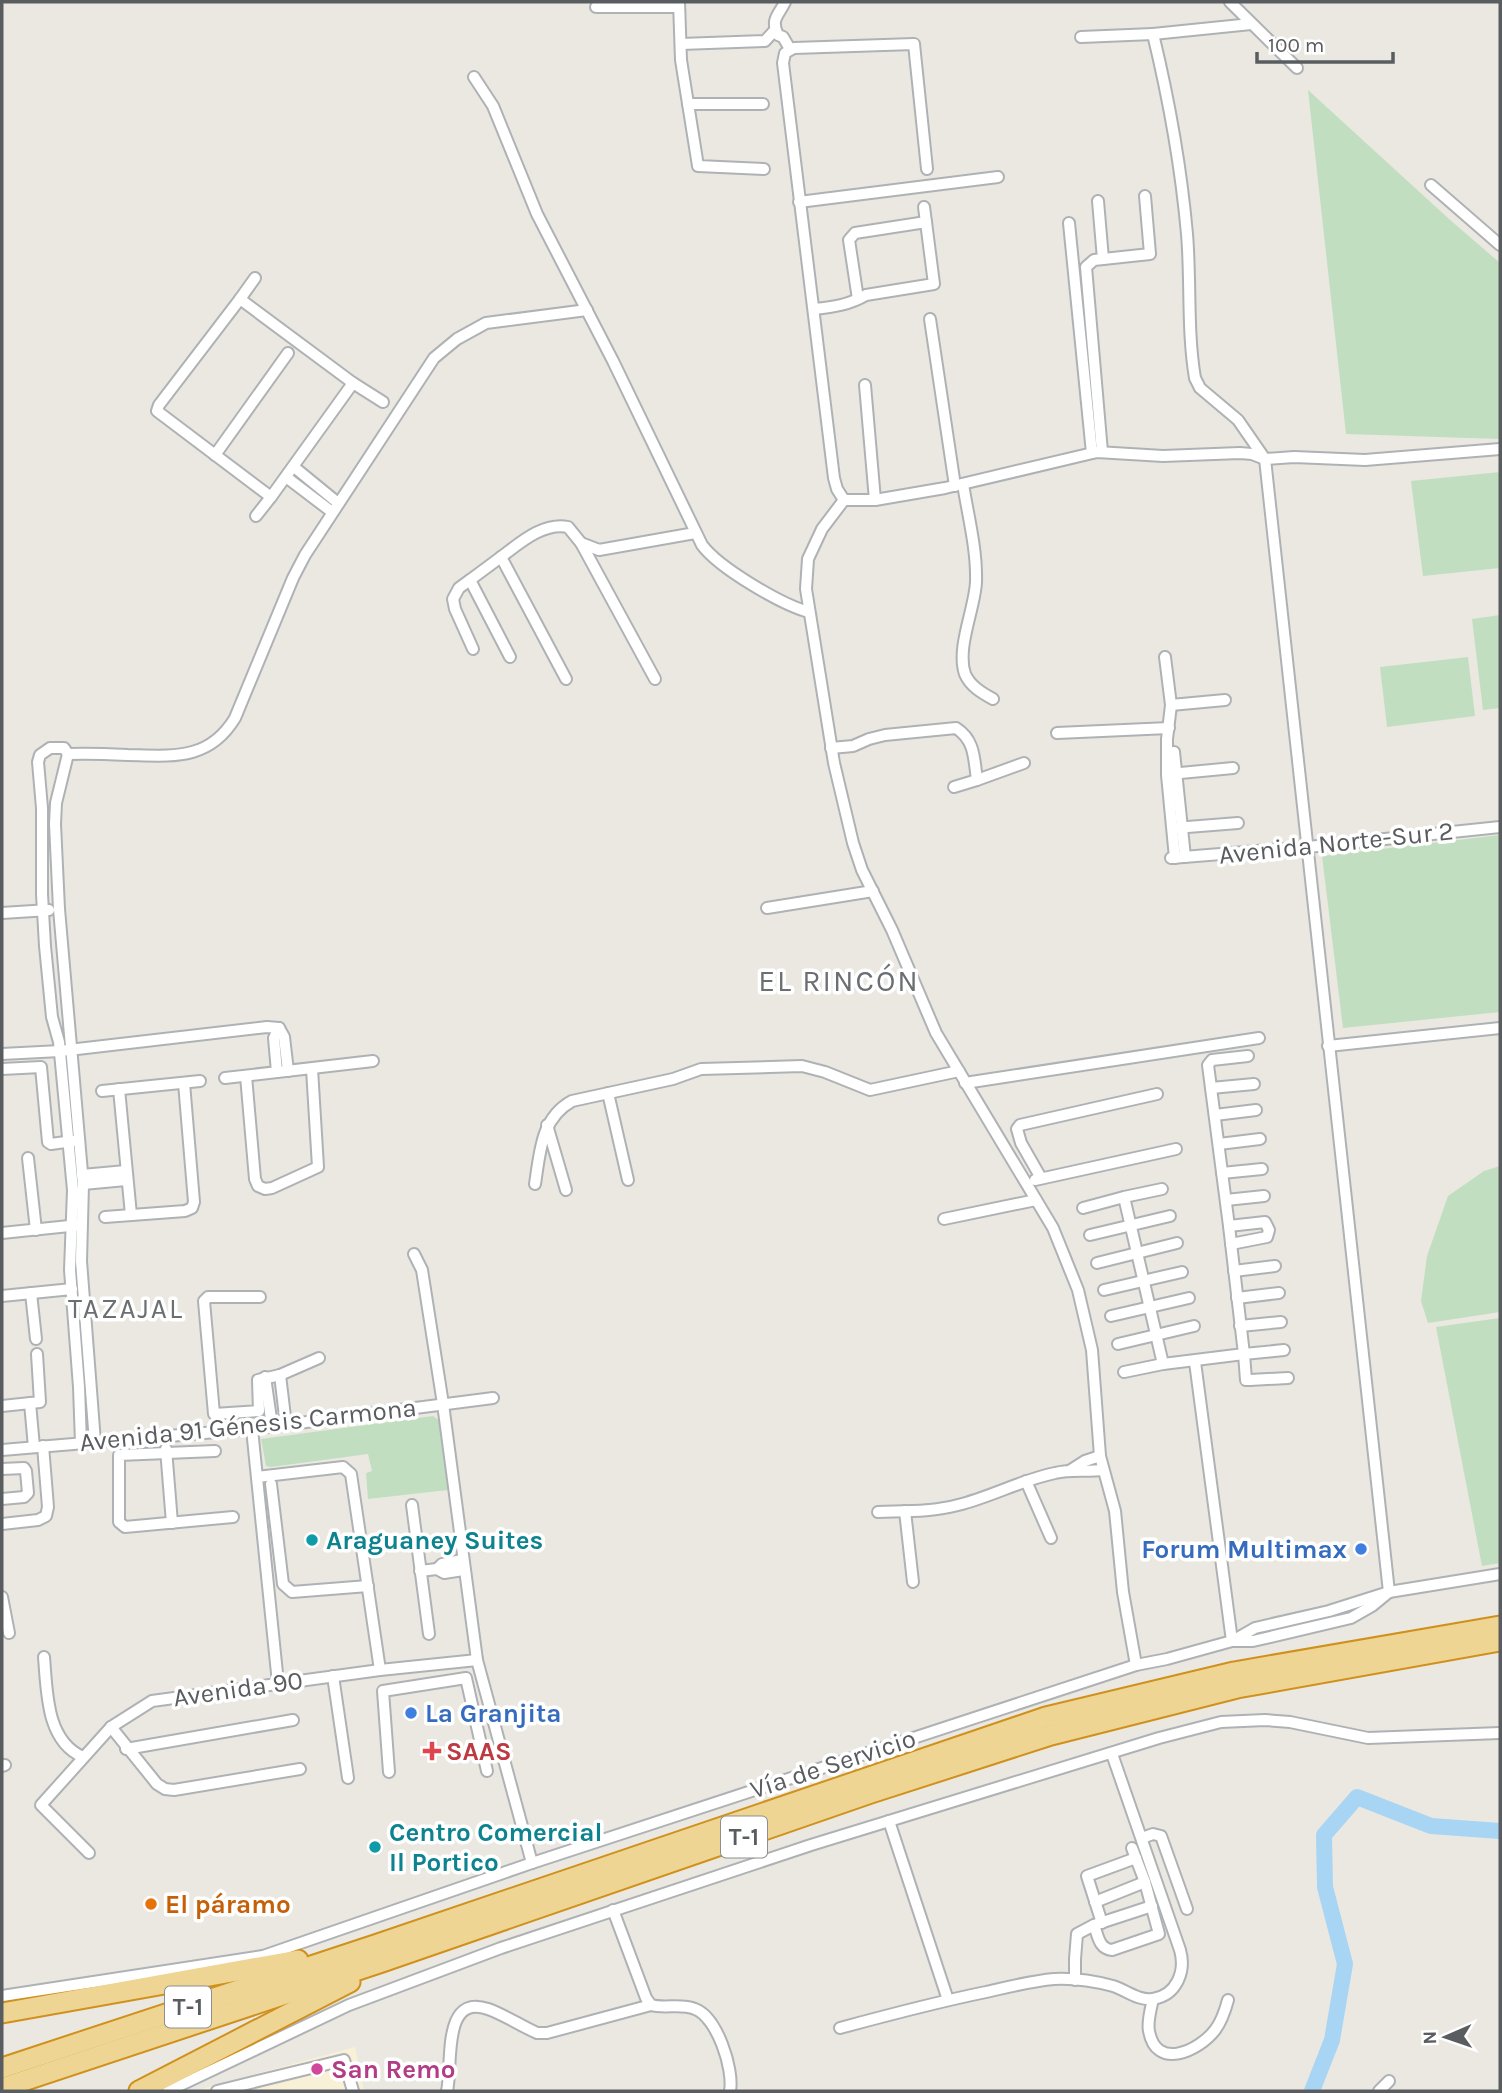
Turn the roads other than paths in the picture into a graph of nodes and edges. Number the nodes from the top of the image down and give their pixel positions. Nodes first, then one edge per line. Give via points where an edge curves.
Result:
1 (785, 2) edge
2 (1230, 2) edge
3 (679, 4) edge
4 (596, 7) dead end
5 (1251, 24) junction
6 (775, 30) junction
7 (1153, 34) junction
8 (1081, 37) dead end
9 (765, 41) junction
10 (681, 44) junction
11 (790, 49) junction
12 (783, 58) junction
13 (1297, 68) dead end
14 (474, 77) dead end
15 (688, 104) junction
16 (763, 104) dead end
17 (764, 169) dead end
18 (927, 169) dead end
19 (998, 177) dead end
20 (1431, 185) dead end
21 (1145, 197) dead end
22 (1098, 201) dead end
23 (799, 202) junction
24 (925, 207) dead end
25 (926, 222) junction
26 (1069, 223) dead end
27 (1500, 245) edge
28 (1104, 259) junction
29 (255, 278) dead end
30 (240, 299) junction
31 (858, 299) junction
32 (814, 309) junction
33 (587, 310) junction
34 (930, 319) dead end
35 (288, 353) dead end
36 (354, 383) junction
37 (865, 385) dead end
38 (383, 402) dead end
39 (1500, 449) edge
40 (1097, 453) junction
41 (215, 455) junction
42 (1265, 459) junction
43 (294, 467) junction
44 (286, 477) junction
45 (959, 485) junction
46 (271, 496) junction
47 (844, 500) junction
48 (875, 500) junction
49 (335, 508) junction
50 (256, 516) dead end
51 (695, 533) junction
52 (581, 544) junction
53 (602, 550) junction
54 (501, 557) junction
55 (596, 571) junction
56 (470, 580) junction
57 (810, 612) junction
58 (473, 649) dead end
59 (510, 657) dead end
60 (1166, 657) dead end
61 (566, 678) dead end
62 (655, 679) dead end
63 (993, 699) dead end
64 (1225, 700) dead end
65 (1171, 705) junction
66 (1170, 728) junction
67 (1057, 733) dead end
68 (831, 748) junction
69 (68, 754) junction
70 (1024, 762) dead end
71 (1233, 768) dead end
72 (1171, 774) junction
73 (977, 780) junction
74 (954, 787) dead end
75 (1237, 823) dead end
76 (1500, 827) edge
77 (1176, 828) junction
78 (1308, 847) junction
79 (873, 891) junction
80 (767, 908) dead end
81 (59, 909) junction
82 (43, 910) junction
83 (2, 913) edge
84 (1500, 1028) edge
85 (1259, 1038) dead end
86 (1328, 1046) junction
87 (72, 1048) junction
88 (60, 1051) junction
89 (2, 1054) edge
90 (1248, 1056) dead end
91 (373, 1061) dead end
92 (2, 1069) edge
93 (312, 1069) junction
94 (282, 1072) junction
95 (959, 1072) junction
96 (246, 1076) junction
97 (225, 1078) dead end
98 (201, 1081) dead end
99 (184, 1083) junction
100 (965, 1083) junction
101 (1254, 1084) dead end
102 (1211, 1088) junction
103 (119, 1089) junction
104 (102, 1091) dead end
105 (608, 1093) junction
106 (1157, 1094) dead end
107 (1256, 1111) dead end
108 (1215, 1115) junction
109 (547, 1125) junction
110 (1260, 1139) dead end
111 (74, 1141) junction
112 (1219, 1144) junction
113 (1176, 1149) dead end
114 (28, 1158) dead end
115 (1262, 1169) dead end
116 (1222, 1173) junction
117 (126, 1175) junction
118 (1041, 1178) junction
119 (83, 1180) junction
120 (628, 1180) dead end
121 (535, 1184) dead end
122 (1026, 1184) junction
123 (1162, 1189) dead end
124 (566, 1190) dead end
125 (1265, 1196) dead end
126 (1124, 1197) junction
127 (1035, 1200) junction
128 (1226, 1200) junction
129 (1083, 1208) dead end
130 (131, 1215) junction
131 (1170, 1216) dead end
132 (105, 1217) dead end
133 (944, 1219) dead end
134 (1129, 1224) junction
135 (78, 1225) junction
136 (1229, 1226) junction
137 (36, 1230) junction
138 (2, 1233) edge
139 (1090, 1235) dead end
140 (1177, 1243) dead end
141 (1231, 1244) junction
142 (1136, 1252) junction
143 (414, 1254) dead end
144 (1097, 1263) dead end
145 (1275, 1266) dead end
146 (1234, 1270) junction
147 (1182, 1272) dead end
148 (1144, 1280) junction
149 (72, 1289) junction
150 (1104, 1290) dead end
151 (31, 1293) junction
152 (1279, 1293) dead end
153 (2, 1296) edge
154 (260, 1297) dead end
155 (1189, 1298) dead end
156 (1237, 1298) junction
157 (1150, 1307) junction
158 (1111, 1317) dead end
159 (1282, 1322) dead end
160 (1194, 1326) dead end
161 (1240, 1326) junction
162 (1156, 1335) junction
163 (36, 1339) dead end
164 (1118, 1344) dead end
165 (1284, 1350) dead end
166 (37, 1354) dead end
167 (1244, 1354) junction
168 (318, 1358) dead end
169 (1195, 1362) junction
170 (1163, 1364) junction
171 (1124, 1371) dead end
172 (281, 1375) junction
173 (265, 1377) junction
174 (1287, 1378) dead end
175 (493, 1398) dead end
176 (30, 1403) junction
177 (443, 1404) junction
178 (2, 1406) edge
179 (286, 1424) junction
180 (272, 1426) junction
181 (252, 1429) junction
182 (166, 1436) junction
183 (96, 1442) junction
184 (81, 1443) junction
185 (38, 1446) junction
186 (2, 1450) edge
187 (215, 1451) dead end
188 (167, 1453) junction
189 (1100, 1457) junction
190 (2, 1469) edge
191 (1071, 1470) junction
192 (1103, 1470) junction
193 (257, 1477) junction
194 (1026, 1481) junction
195 (271, 1484) dead end
196 (2, 1499) edge
197 (412, 1505) dead end
198 (905, 1511) junction
199 (878, 1512) dead end
200 (233, 1517) dead end
201 (172, 1523) junction
202 (2, 1524) edge
203 (1051, 1538) dead end
204 (463, 1565) junction
205 (420, 1571) junction
206 (1500, 1574) edge
207 (913, 1582) dead end
208 (368, 1586) junction
209 (1389, 1592) junction
210 (2, 1597) edge
211 (1329, 1611) junction
212 (1500, 1619) edge
213 (1327, 1624) junction
214 (1500, 1626) edge
215 (9, 1633) dead end
216 (1462, 1633) junction
217 (429, 1634) dead end
218 (1232, 1641) junction
219 (1500, 1641) edge
220 (44, 1657) dead end
221 (477, 1660) junction
222 (1136, 1665) junction
223 (380, 1670) junction
224 (333, 1676) junction
225 (278, 1683) junction
226 (483, 1683) junction
227 (468, 1687) junction
228 (293, 1720) dead end
229 (111, 1727) junction
230 (1500, 1733) edge
231 (126, 1749) junction
232 (1112, 1754) junction
233 (83, 1757) junction
234 (300, 1769) dead end
235 (487, 1771) dead end
236 (389, 1772) dead end
237 (348, 1778) dead end
238 (889, 1821) junction
239 (1142, 1838) junction
240 (89, 1853) dead end
241 (532, 1863) junction
242 (1145, 1882) junction
243 (1095, 1902) junction
244 (1152, 1906) junction
245 (1187, 1909) dead end
246 (613, 1910) junction
247 (1098, 1924) junction
248 (378, 1954) junction
249 (1075, 1980) junction
250 (2, 1996) edge
251 (1153, 1999) junction
252 (948, 2000) junction
253 (1228, 2000) dead end
254 (651, 2005) junction
255 (2, 2013) edge
256 (840, 2028) dead end
257 (2, 2068) edge
258 (1389, 2081) dead end
259 (2, 2088) edge
260 (139, 2091) edge
261 (168, 2091) edge
262 (217, 2091) edge
263 (353, 2091) edge
264 (447, 2091) edge
265 (730, 2091) edge
266 (1380, 2091) edge

1 - 6 street via 775,16
2 - 5 street
3 - 4 street
3 - 10 street
5 - 7 street
5 - 13 street
6 - 9 street
6 - 11 street
7 - 8 street
7 - 42 street via 1180,172 1195,378 1200,388 1238,420
9 - 10 street
9 - 12 street
10 - 15 street
11 - 12 street
11 - 18 street via 914,44
12 - 23 street
14 - 33 street via 493,106 537,214
15 - 16 street
15 - 17 street via 698,166
19 - 23 street
20 - 27 street
21 - 28 street via 1151,260
22 - 28 street
23 - 32 street
24 - 25 street
25 - 31 street via 851,235
25 - 31 street via 934,290
26 - 40 street
28 - 40 street via 1086,267
29 - 30 street
30 - 36 street
30 - 41 street via 157,411
31 - 32 street
32 - 47 street via 835,483
33 - 49 street via 486,323 457,339 431,361
33 - 51 street
34 - 45 street
35 - 41 street
36 - 38 street
36 - 43 street
37 - 48 street
39 - 42 street via 1381,460
40 - 42 street via 1240,453
40 - 45 street
41 - 46 street
42 - 78 street
43 - 44 street
43 - 49 street
44 - 46 street
44 - 49 street
45 - 48 street
45 - 63 street via 976,581 964,669 980,692
46 - 50 street
47 - 48 street
47 - 57 street via 822,529 808,559
49 - 69 street via 293,578 235,718 220,737 199,750 175,756
51 - 53 street
51 - 57 street via 717,559 782,602
52 - 53 street
52 - 54 street via 561,525 522,541
52 - 55 street
53 - 55 street
54 - 56 street
54 - 61 street
55 - 62 street
56 - 58 street via 453,599
56 - 59 street
57 - 68 street
60 - 65 street
64 - 65 street
65 - 66 street
66 - 67 street
66 - 72 street
68 - 73 street via 885,735 956,728 973,748
68 - 79 street via 853,843
69 - 81 street via 56,803
69 - 82 street via 64,748 50,748 38,762
70 - 73 street
71 - 72 street
72 - 77 street
73 - 74 street
75 - 77 street
76 - 78 street, Avenida Norte-Sur 2
77 - 78 street, Avenida Norte-Sur 2 via 1177,858
78 - 86 street
79 - 80 street
79 - 95 street via 936,1033
81 - 82 street
81 - 87 street
82 - 83 street
82 - 88 street via 52,1017
84 - 86 street
85 - 100 street
86 - 209 street
87 - 88 street
87 - 94 street via 279,1028 284,1037
87 - 111 street
88 - 89 street
88 - 111 street
90 - 102 street via 1208,1062
91 - 93 street
92 - 111 street via 41,1067 48,1142
93 - 94 street
93 - 96 street via 318,1167 272,1188 258,1186 255,1179
94 - 96 street
95 - 100 street
95 - 105 street via 870,1090 802,1066 701,1069
96 - 97 street
98 - 99 street
99 - 103 street
99 - 130 street via 192,1208
100 - 122 street
101 - 102 street
102 - 108 street
103 - 104 street
103 - 117 street
105 - 109 street via 572,1101
105 - 120 street
106 - 118 street via 1020,1125 1021,1143
107 - 108 street
108 - 112 street
109 - 121 street
109 - 124 street
110 - 112 street
111 - 119 street
111 - 135 street
112 - 116 street
113 - 118 street
114 - 137 street
115 - 116 street
116 - 128 street
117 - 119 street
117 - 130 street
118 - 122 street
119 - 135 street
122 - 127 street
123 - 126 street
125 - 128 street
126 - 129 street
126 - 134 street
127 - 133 street
127 - 189 street via 1053,1228 1078,1290 1092,1350
128 - 136 street
130 - 132 street
131 - 134 street
134 - 139 street
134 - 142 street
135 - 137 street
135 - 149 street via 70,1259
135 - 183 street
136 - 141 street
136 - 141 street via 1265,1222 1269,1230 1267,1237
137 - 138 street
140 - 142 street
141 - 146 street
142 - 144 street
142 - 148 street
143 - 177 street via 422,1270
145 - 146 street
146 - 156 street
147 - 148 street
148 - 150 street
148 - 157 street
149 - 151 street
149 - 184 street
151 - 153 street
151 - 163 street
152 - 156 street
154 - 173 street via 208,1297 204,1301 214,1413 259,1411 258,1380
155 - 157 street
156 - 161 street
157 - 158 street
157 - 162 street
159 - 161 street
160 - 162 street
161 - 167 street
162 - 164 street
162 - 170 street
165 - 167 street
166 - 176 street via 40,1402
167 - 169 street
167 - 174 street via 1247,1380
168 - 172 street
169 - 170 street
169 - 218 street
170 - 171 street
172 - 173 street
172 - 179 street
173 - 180 street
175 - 177 street, Avenida 91 Génesis Carmona
176 - 178 street
176 - 185 street
177 - 179 street, Avenida 91 Génesis Carmona
177 - 204 street
179 - 180 street, Avenida 91 Génesis Carmona
180 - 181 street, Avenida 91 Génesis Carmona
181 - 182 street, Avenida 91 Génesis Carmona
181 - 193 street
182 - 183 street, Avenida 91 Génesis Carmona
182 - 188 street
183 - 184 street, Avenida 91 Génesis Carmona
184 - 185 street, Avenida 91 Génesis Carmona
185 - 186 street, Avenida 91 Génesis Carmona
185 - 202 street via 46,1516
187 - 188 street
188 - 201 street
188 - 201 street via 118,1455 119,1522 121,1527
189 - 191 street
189 - 192 street
190 - 196 street via 24,1468 28,1493
191 - 192 street
191 - 194 street
192 - 222 street via 1115,1511
193 - 208 street via 348,1469
193 - 225 street
194 - 198 street via 939,1510
194 - 203 street
195 - 208 street via 286,1589
197 - 205 street
198 - 199 street
198 - 207 street
200 - 201 street
204 - 205 street via 444,1573
204 - 221 street
205 - 217 street
206 - 209 street, Vía de Servicio
208 - 223 street
209 - 211 street
209 - 213 street, Vía de Servicio via 1351,1618
210 - 215 street
211 - 213 street
211 - 218 street via 1255,1628
212 - 216 highway
213 - 218 street, Vía de Servicio via 1253,1641
214 - 216 highway, T-1
216 - 248 highway, T-1 via 1234,1672 1046,1717
218 - 222 street, Vía de Servicio
219 - 248 highway, T-1 via 1237,1688 1051,1735
220 - 233 street via 55,1729 69,1751
221 - 223 street, Avenida 90
221 - 226 street
222 - 241 street, Vía de Servicio
223 - 224 street, Avenida 90
224 - 225 street, Avenida 90
224 - 237 street
225 - 229 street, Avenida 90 via 152,1701
226 - 227 street
226 - 241 street
227 - 235 street
227 - 236 street via 466,1678 383,1691
228 - 231 street
229 - 231 street
229 - 233 street, Avenida 90
230 - 232 street via 1368,1738 1290,1722 1221,1722
231 - 234 street via 165,1789
232 - 238 street
232 - 239 street
233 - 240 street, Avenida 90 via 41,1805
238 - 246 street
238 - 252 street
239 - 245 street via 1161,1836
239 - 251 street via 1184,1962 1177,1984
241 - 250 street, Vía de Servicio via 263,1956
242 - 243 street
242 - 243 street via 1134,1853 1087,1876
242 - 244 street
243 - 247 street
244 - 247 street
244 - 247 street via 1158,1929 1154,1937 1107,1950
246 - 254 street
246 - 261 street via 349,2005
247 - 249 street via 1076,1937
248 - 255 highway
248 - 257 highway, T-1
248 - 259 highway, T-1
248 - 260 highway via 331,1993
249 - 251 street
249 - 252 street via 1029,1983
251 - 253 street via 1148,2030 1154,2046 1168,2055 1179,2054 1209,2037
252 - 256 street
254 - 264 street via 547,2033 472,2007 457,2016 453,2026
254 - 265 street via 688,2007 706,2016 722,2044
258 - 266 street
262 - 263 street via 344,2060

